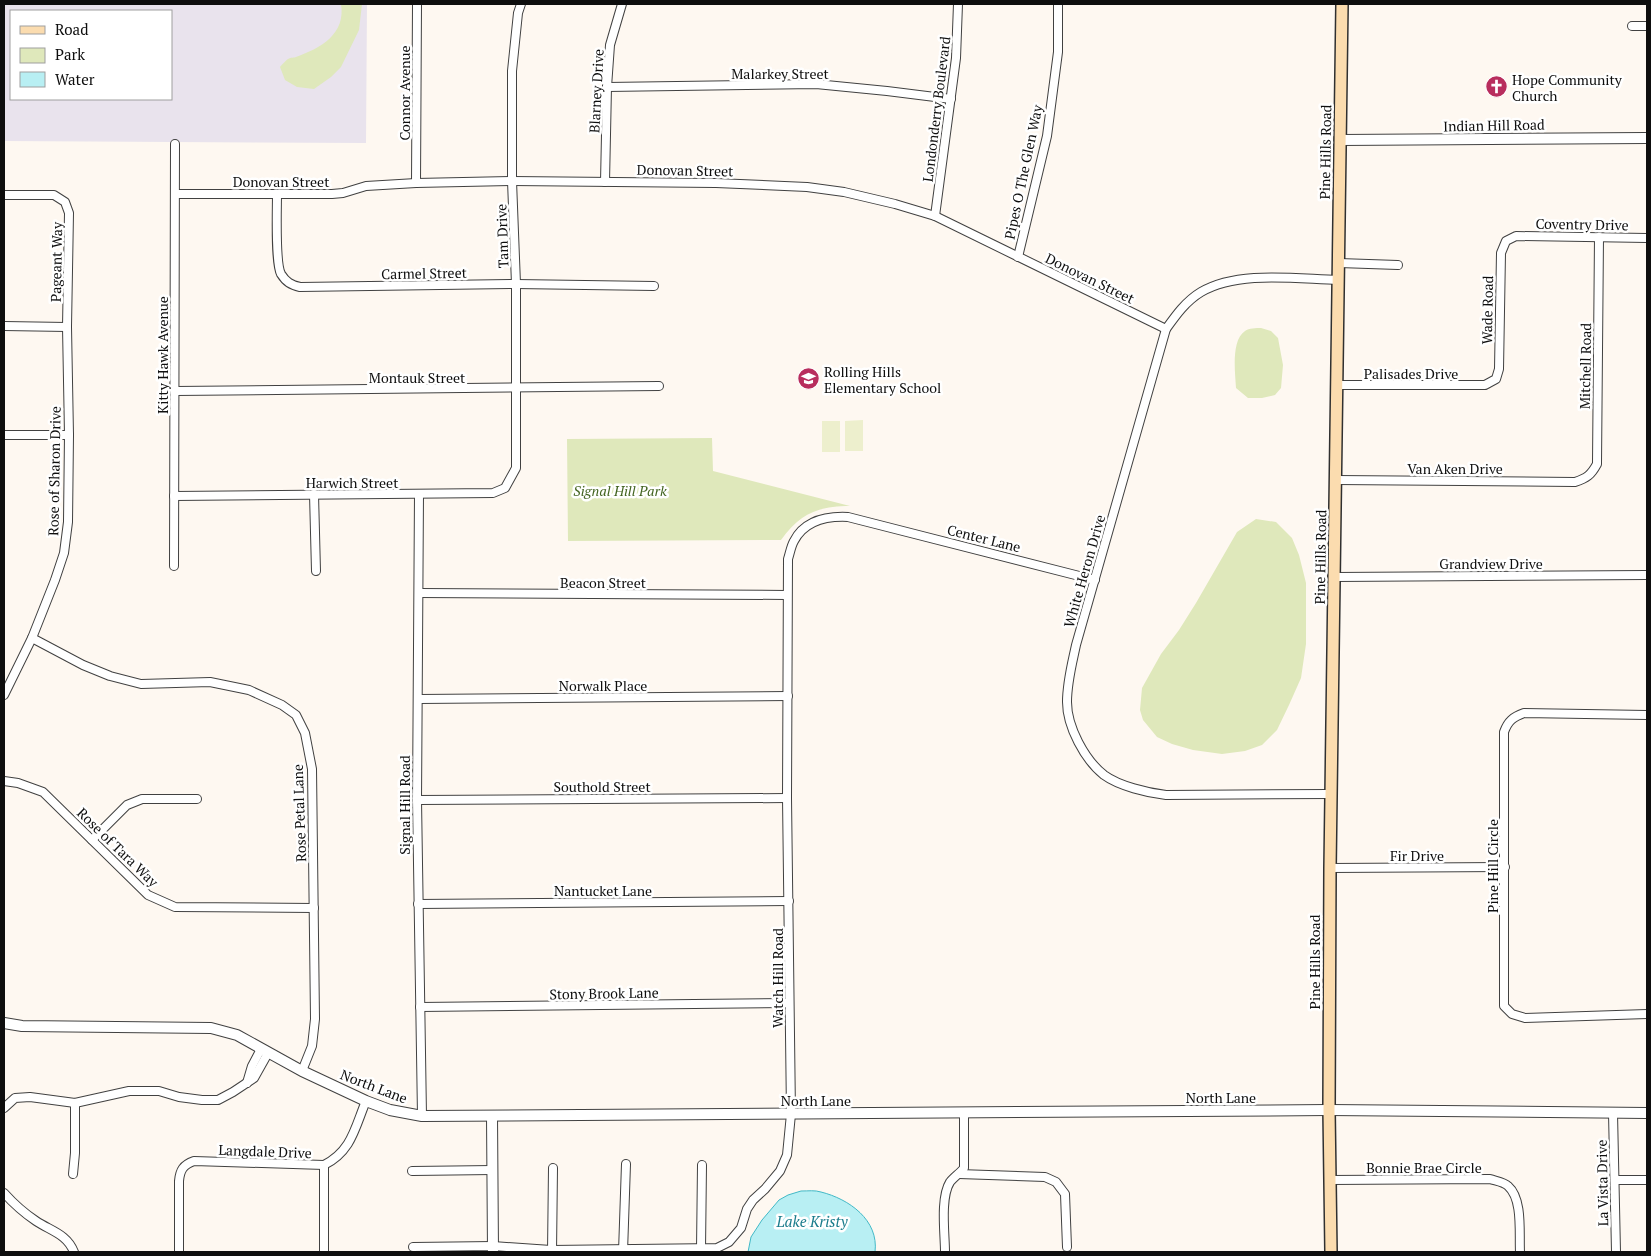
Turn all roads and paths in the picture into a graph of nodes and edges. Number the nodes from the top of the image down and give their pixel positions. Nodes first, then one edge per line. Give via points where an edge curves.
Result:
1 (418, 4) edge
2 (521, 4) edge
3 (622, 4) edge
4 (958, 4) edge
5 (1058, 4) edge
6 (1342, 4) edge
7 (1632, 26) dead end
8 (1647, 26) edge
9 (607, 88) junction
10 (951, 98) junction
11 (1647, 138) edge
12 (1340, 140) junction
13 (174, 144) dead end
14 (512, 181) junction
15 (605, 182) junction
16 (416, 183) junction
17 (175, 194) junction
18 (276, 194) junction
19 (4, 195) edge
20 (935, 216) junction
21 (1516, 236) joint
22 (1599, 237) junction
23 (1647, 238) edge
24 (1018, 256) junction
25 (1338, 263) junction
26 (1398, 265) dead end
27 (1338, 280) junction
28 (516, 284) junction
29 (654, 286) dead end
30 (4, 326) edge
31 (67, 327) junction
32 (1166, 329) junction
33 (1337, 385) junction
34 (1485, 385) joint
35 (659, 386) dead end
36 (516, 389) junction
37 (175, 391) junction
38 (4, 435) edge
39 (69, 435) junction
40 (516, 468) joint
41 (1336, 480) junction
42 (1575, 482) joint
43 (314, 494) junction
44 (419, 494) junction
45 (174, 496) junction
46 (866, 521) joint
47 (174, 566) dead end
48 (316, 571) dead end
49 (1647, 575) edge
50 (1335, 576) junction
51 (1095, 580) junction
52 (419, 594) junction
53 (787, 596) junction
54 (32, 638) junction
55 (4, 695) edge
56 (788, 696) junction
57 (419, 699) junction
58 (1647, 715) edge
59 (4, 780) edge
60 (1331, 794) junction
61 (787, 798) junction
62 (197, 799) dead end
63 (417, 800) junction
64 (92, 840) junction
65 (1505, 867) junction
66 (1330, 868) junction
67 (789, 901) junction
68 (418, 904) junction
69 (314, 908) junction
70 (789, 1003) junction
71 (420, 1007) junction
72 (1647, 1014) edge
73 (4, 1023) edge
74 (264, 1051) junction
75 (302, 1072) junction
76 (366, 1101) junction
77 (75, 1103) junction
78 (4, 1108) edge
79 (1329, 1110) junction
80 (964, 1113) junction
81 (1614, 1113) junction
82 (1647, 1113) edge
83 (791, 1114) junction
84 (422, 1116) junction
85 (492, 1116) junction
86 (626, 1164) dead end
87 (324, 1165) junction
88 (702, 1165) dead end
89 (552, 1168) dead end
90 (493, 1170) junction
91 (412, 1171) dead end
92 (73, 1174) dead end
93 (959, 1174) junction
94 (1330, 1180) junction
95 (1615, 1180) junction
96 (1647, 1180) edge
97 (4, 1193) edge
98 (413, 1247) dead end
99 (1067, 1247) dead end
100 (493, 1249) edge
101 (701, 1249) junction
102 (552, 1251) edge
103 (623, 1251) edge
104 (74, 1252) edge
105 (179, 1252) edge
106 (324, 1252) edge
107 (945, 1252) edge
108 (1331, 1252) edge
109 (1520, 1252) edge
110 (1616, 1252) edge

1 - 16 street, Connor Avenue
2 - 14 street, Tam Drive via 512,71
3 - 9 street, Blarney Drive via 610,45
4 - 10 street, Londonderry Boulevard
5 - 24 street, Pipes O The Glen Way via 1058,52 1047,136
6 - 12 main road, Pine Hills Road
7 - 8 street
9 - 10 street, Malarkey Street via 816,84
9 - 15 street, Blarney Drive
10 - 20 street, Londonderry Boulevard
11 - 12 street, Indian Hill Road
12 - 25 main road, Pine Hills Road
13 - 17 street, Kitty Hawk Avenue
14 - 15 street, Donovan Street
14 - 16 street, Donovan Street
14 - 28 street, Tam Drive
15 - 20 street, Donovan Street via 807,187 844,192
16 - 18 street, Donovan Street via 366,186 332,194
17 - 18 street, Donovan Street
17 - 37 street, Kitty Hawk Avenue
18 - 28 street, Carmel Street via 278,259 280,272 289,284 300,287
19 - 31 street, Pageant Way via 54,195 65,202 69,213
20 - 24 street, Donovan Street
21 - 22 street, Coventry Drive
21 - 34 street, Wade Road via 1506,241 1501,253 1499,369 1496,379
22 - 23 street, Coventry Drive
22 - 42 street, Mitchell Road via 1597,464 1586,479
24 - 32 street, Donovan Street
25 - 26 street
25 - 27 main road, Pine Hills Road
27 - 32 street, White Heron Drive via 1253,278 1220,283 1188,302
27 - 33 main road, Pine Hills Road
28 - 29 street, Carmel Street
28 - 36 street, Tam Drive
30 - 31 street
31 - 39 street, Rose of Sharon Drive
32 - 51 street, White Heron Drive
33 - 34 street, Palisades Drive
33 - 41 main road, Pine Hills Road
35 - 36 street, Montauk Street
36 - 37 street, Montauk Street
36 - 40 street, Tam Drive
37 - 45 street, Kitty Hawk Avenue
38 - 39 street
39 - 54 street, Rose of Sharon Drive via 68,522 64,553
40 - 44 street, Harwich Street via 505,488 493,493
41 - 42 street, Van Aken Drive
41 - 50 main road, Pine Hills Road
43 - 44 street, Harwich Street
43 - 45 street, Harwich Street
43 - 48 street
44 - 52 street, Signal Hill Road
45 - 47 street, Kitty Hawk Avenue
46 - 51 street, Center Lane
46 - 53 street, Watch Hill Road via 831,516 808,524 794,540 788,559
49 - 50 street, Grandview Drive
50 - 60 main road, Pine Hills Road
51 - 60 street, White Heron Drive via 1070,672 1067,704 1077,740 1105,776 1131,788 1166,795
52 - 53 street, Beacon Street
52 - 57 street, Signal Hill Road
53 - 56 street, Watch Hill Road
54 - 55 street, Rose of Sharon Drive
54 - 69 street, Rose Petal Lane via 110,676 141,684 210,682 249,690 296,715 305,733 312,769
56 - 57 street, Norwalk Place
56 - 61 street, Watch Hill Road
57 - 63 street, Signal Hill Road
58 - 65 street, Pine Hill Circle via 1524,713 1514,716 1504,732
59 - 64 street, Rose of Tara Way via 43,792
60 - 66 main road, Pine Hills Road
61 - 63 street, Southold Street
61 - 67 street, Watch Hill Road
62 - 64 street via 142,799 127,805
63 - 68 street, Signal Hill Road
64 - 69 street, Rose of Tara Way via 148,895 175,907
65 - 66 street, Fir Drive
65 - 72 street, Pine Hill Circle via 1504,1006 1512,1014 1525,1018
66 - 79 main road, Pine Hills Road
67 - 68 street, Nantucket Lane
67 - 70 street, Watch Hill Road
68 - 71 street, Signal Hill Road
69 - 75 street, Rose Petal Lane via 315,1019 312,1046
70 - 71 street, Stony Brook Lane
70 - 83 street, Watch Hill Road
71 - 84 street, Signal Hill Road
73 - 74 street, North Lane via 22,1026 211,1028 237,1035
74 - 75 street, North Lane
74 - 77 street via 252,1066 247,1083 218,1100 179,1097 159,1091 129,1091
75 - 76 street, North Lane
76 - 84 street, North Lane
76 - 87 street, Langdale Drive via 344,1151
77 - 78 street via 15,1098
77 - 92 street
79 - 80 street, North Lane
79 - 81 street, North Lane
79 - 94 main road, Pine Hills Road
80 - 83 street, North Lane
80 - 93 street via 965,1158 964,1168
81 - 82 street, North Lane
81 - 95 street, La Vista Drive
83 - 85 street, North Lane
83 - 101 street, Watch Hill Road via 787,1155 780,1171 747,1208 741,1228 729,1242 718,1248
84 - 85 street, North Lane
85 - 90 street
86 - 103 street
87 - 105 street, Langdale Drive via 194,1161 186,1164 180,1171 179,1181
87 - 106 street
88 - 101 street
89 - 102 street
90 - 91 street
90 - 100 street
93 - 99 street via 1045,1177 1056,1182 1065,1194
93 - 107 street via 946,1192
94 - 108 main road, Pine Hills Road
94 - 109 street, Bonnie Brae Circle via 1490,1179 1507,1184 1518,1204
95 - 96 street
95 - 110 street, La Vista Drive
97 - 104 street via 37,1221 65,1237
98 - 100 street, Watch Hill Road
100 - 102 street, Watch Hill Road
101 - 103 street, Watch Hill Road
102 - 103 street, Watch Hill Road

